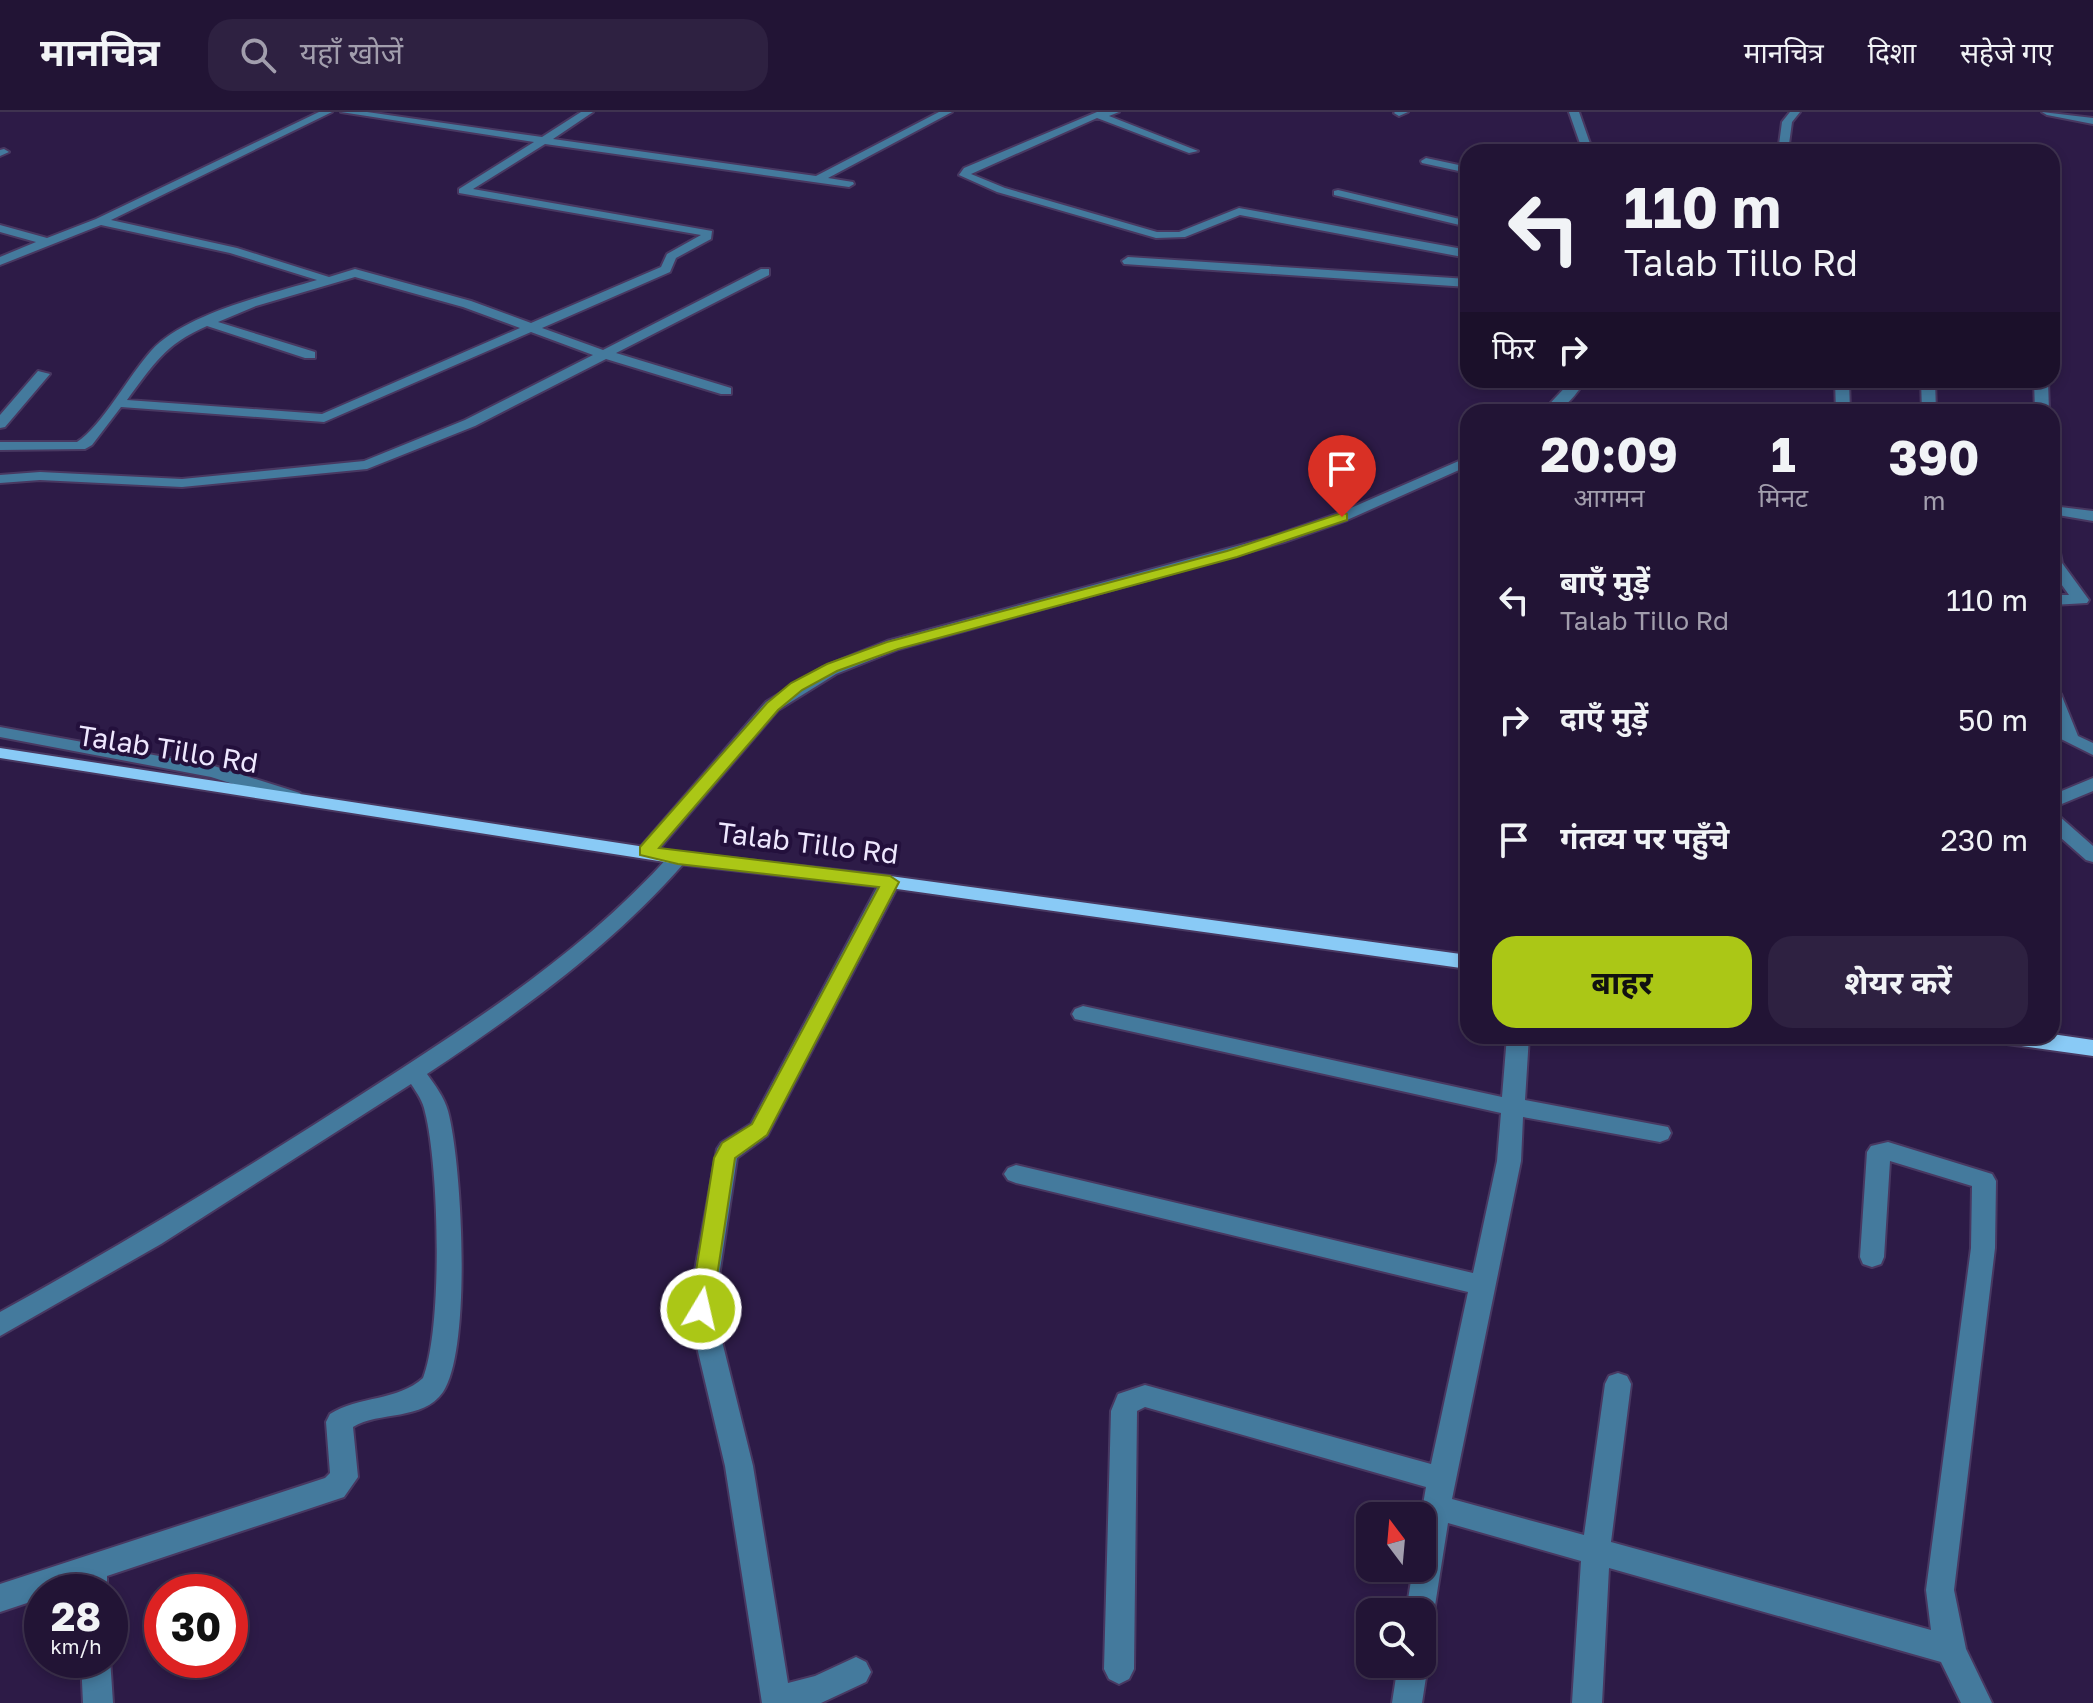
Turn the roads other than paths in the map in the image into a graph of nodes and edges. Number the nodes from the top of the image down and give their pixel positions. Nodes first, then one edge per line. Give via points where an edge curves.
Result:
1 (327, 112) edge
2 (346, 112) edge
3 (588, 112) edge
4 (947, 112) edge
5 (1114, 112) edge
6 (1574, 112) edge
7 (1795, 112) edge
8 (2047, 112) edge
9 (1097, 115) junction
10 (2093, 121) edge
11 (542, 139) junction
12 (1585, 144) edge
13 (1784, 144) edge
14 (1193, 151) dead end
15 (1426, 161) dead end
16 (1460, 168) edge
17 (816, 180) junction
18 (849, 184) dead end
19 (1338, 193) dead end
20 (100, 221) junction
21 (1460, 222) edge
22 (0, 228) edge
23 (47, 242) junction
24 (1460, 252) edge
25 (0, 261) edge
26 (1128, 261) dead end
27 (765, 272) dead end
28 (325, 279) junction
29 (1460, 282) edge
30 (203, 321) junction
31 (533, 328) junction
32 (606, 354) junction
33 (310, 355) dead end
34 (43, 374) dead end
35 (1573, 388) edge
36 (726, 391) dead end
37 (117, 403) junction
38 (1559, 404) edge
39 (0, 424) edge
40 (0, 446) edge
41 (1460, 465) edge
42 (0, 479) edge
43 (2060, 511) edge
44 (2093, 516) edge
45 (2060, 570) edge
46 (2060, 600) edge
47 (2087, 600) edge
48 (0, 732) edge
49 (2060, 732) edge
50 (2093, 750) edge
51 (0, 753) edge
52 (2093, 784) edge
53 (296, 798) junction
54 (2060, 798) edge
55 (2060, 827) edge
56 (647, 851) junction
57 (2093, 856) edge
58 (678, 858) junction
59 (890, 882) junction
60 (1460, 961) edge
61 (1083, 1014) dead end
62 (2060, 1043) edge
63 (1517, 1044) edge
64 (2093, 1048) edge
65 (413, 1071) junction
66 (1513, 1107) junction
67 (1660, 1133) dead end
68 (1016, 1174) dead end
69 (1872, 1257) dead end
70 (1471, 1283) junction
71 (0, 1325) edge
72 (1618, 1384) dead end
73 (1438, 1493) junction
74 (1596, 1551) junction
75 (110, 1574) edge
76 (24, 1594) edge
77 (0, 1598) edge
78 (1422, 1598) edge
79 (1950, 1650) junction
80 (1119, 1669) dead end
81 (856, 1672) dead end
82 (97, 1678) edge
83 (1411, 1678) edge
84 (98, 1703) edge
85 (1407, 1703) edge
86 (1587, 1703) edge
87 (1977, 1703) edge

1 - 20 street
2 - 11 street
3 - 11 street
4 - 17 street
5 - 9 street
6 - 12 street
7 - 13 street via 1787,122
8 - 10 street
9 - 14 street
9 - 24 street via 964,175 1156,235 1181,235 1239,211
11 - 17 street
11 - 31 street via 463,191 709,234 671,256 668,268
15 - 16 street
17 - 18 street
19 - 21 street
20 - 23 street
20 - 28 street via 233,250
22 - 23 street
23 - 25 street
26 - 29 street
27 - 32 street
28 - 30 street
28 - 31 street via 366,273
30 - 33 street
30 - 37 street via 166,342
31 - 32 street
31 - 37 street via 324,418
32 - 36 street
32 - 42 street via 470,423 367,465 182,483
34 - 39 street
35 - 38 street
37 - 40 street via 80,446
41 - 56 street via 1342,517 1256,546 893,645 832,667 772,706
43 - 44 street
45 - 47 street
46 - 47 street
48 - 53 street via 214,772
49 - 50 street
51 - 53 main road, Talab Tillo Rd
52 - 54 street
53 - 56 main road, Talab Tillo Rd
55 - 57 street
56 - 58 main road, Talab Tillo Rd
58 - 59 main road, Talab Tillo Rd
58 - 65 street via 618,924 571,963
59 - 60 main road, Talab Tillo Rd
59 - 81 street via 759,1130 729,1149 725,1158 701,1309 739,1466 775,1698 794,1700
61 - 66 street
62 - 64 main road
63 - 66 street
65 - 71 street via 186,1218
65 - 75 street via 433,1099 443,1161 448,1256 439,1375 423,1394 339,1422 344,1477 334,1488
66 - 67 street
66 - 70 street via 1509,1161
68 - 70 street
69 - 79 street via 1879,1152 1984,1181 1983,1248 1940,1590 1943,1633
70 - 73 street
72 - 74 street
73 - 74 street
73 - 78 street
73 - 80 street via 1346,1453 1145,1396 1127,1402
74 - 79 street
74 - 86 street
76 - 77 street
79 - 87 street
82 - 84 street
83 - 85 street

